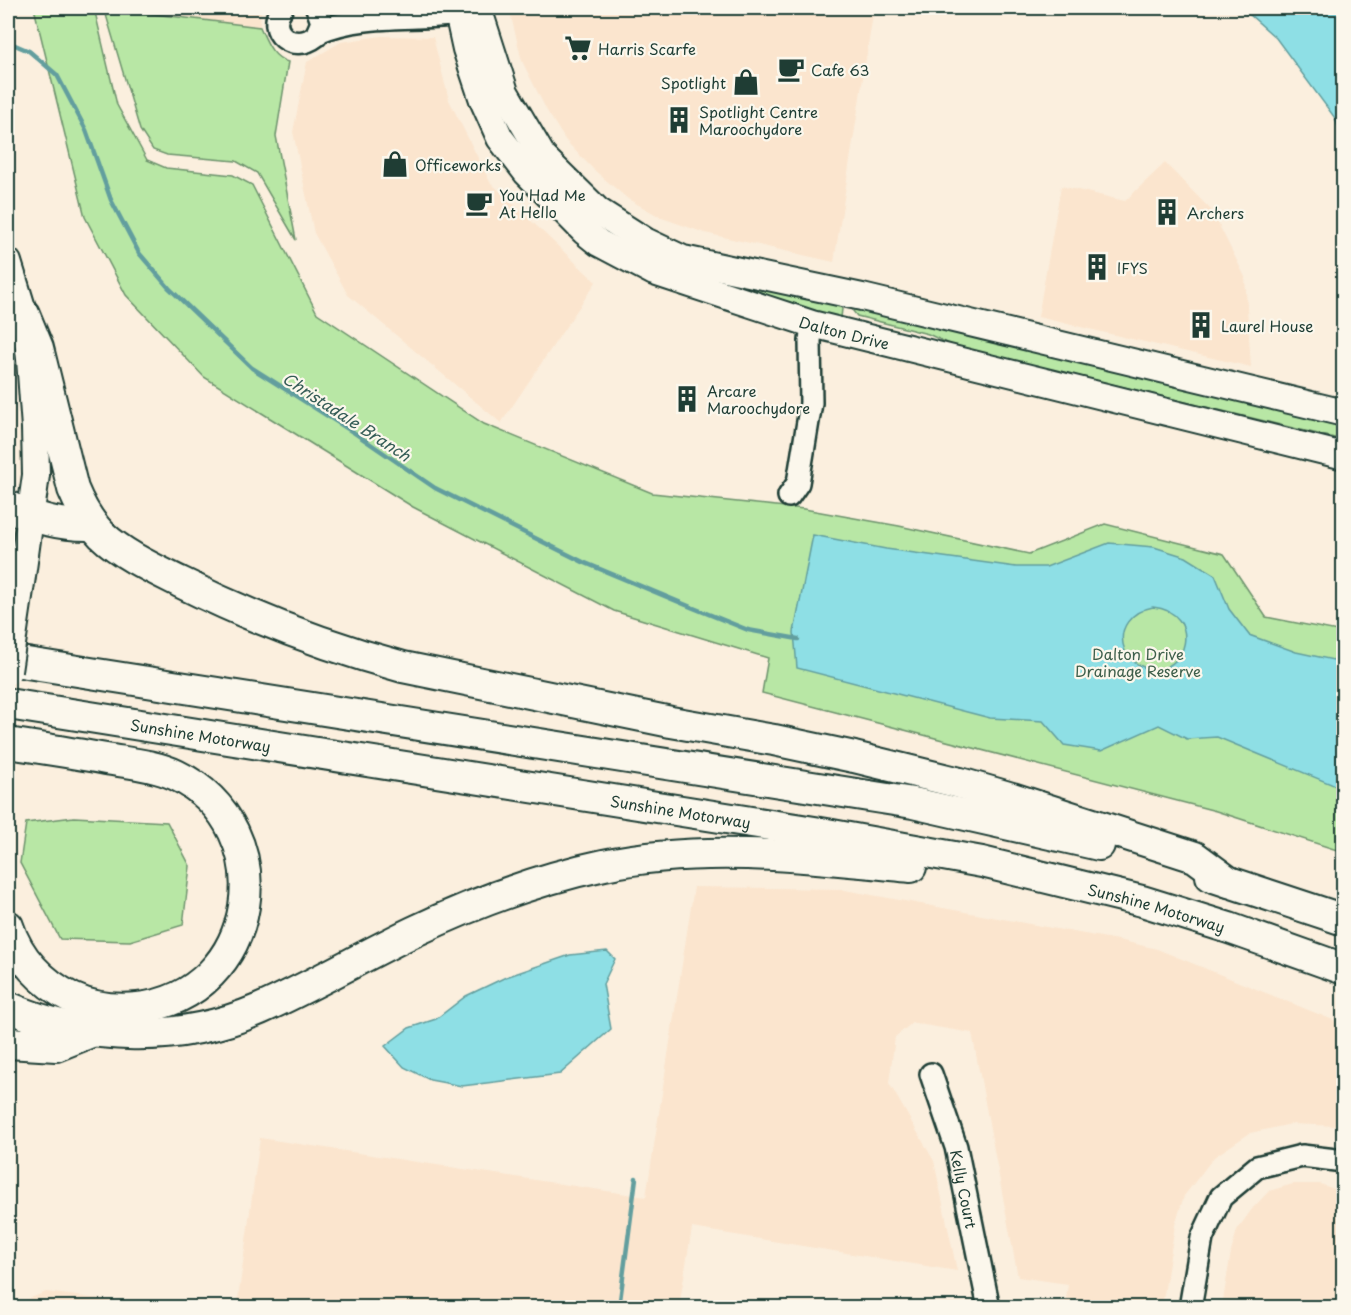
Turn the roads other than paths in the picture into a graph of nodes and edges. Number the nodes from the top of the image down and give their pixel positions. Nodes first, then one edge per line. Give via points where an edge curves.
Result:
1 (282, 8) edge
2 (317, 8) edge
3 (467, 16) edge
4 (318, 32) junction
5 (645, 241) junction
6 (8, 262) edge
7 (694, 286) junction
8 (862, 297) junction
9 (24, 314) junction
10 (812, 324) junction
11 (948, 358) junction
12 (1344, 413) edge
13 (1344, 456) edge
14 (789, 496) dead end
15 (19, 512) edge
16 (93, 525) junction
17 (8, 660) edge
18 (8, 671) edge
19 (8, 704) edge
20 (8, 743) edge
21 (982, 862) junction
22 (1229, 882) junction
23 (1344, 920) edge
24 (8, 926) edge
25 (1344, 969) edge
26 (8, 1007) edge
27 (91, 1032) junction
28 (8, 1043) edge
29 (931, 1074) dead end
30 (1344, 1161) edge
31 (989, 1308) edge
32 (1190, 1308) edge

1 - 4 street via 277,25 288,41 303,44
2 - 4 street via 322,22
3 - 4 street via 397,18 331,26
3 - 5 main road via 543,157 598,211
3 - 7 main road, Dalton Drive via 483,100 500,138 527,173 599,243 654,272
5 - 7 main road via 649,255 716,281 709,288
5 - 8 main road via 704,265
6 - 9 main road
7 - 10 main road, Dalton Drive
8 - 11 main road via 849,300 845,311 849,322 919,340
8 - 12 main road
9 - 15 main road via 36,475
9 - 16 highway via 38,348 73,489
10 - 11 main road, Dalton Drive
10 - 14 street via 811,403 798,483
11 - 13 main road, Dalton Drive
15 - 16 highway via 72,525
15 - 18 main road, bridge via 22,576
16 - 22 highway via 121,549 192,588 279,627 361,655 432,673 854,757 960,783 1195,857
17 - 22 highway via 914,803 1065,836
19 - 21 highway, Sunshine Motorway
20 - 24 highway via 152,767 192,784 216,805 234,831 244,860 247,891 235,939 217,967 179,996 148,1007 97,1007 66,994 29,965
21 - 25 highway, Sunshine Motorway via 1142,901
21 - 27 highway via 940,870 779,856 699,855 605,865 477,903 259,1010 233,1019 173,1033
22 - 23 highway
26 - 27 highway
27 - 28 highway via 56,1046
29 - 31 street, Kelly Court via 956,1148
30 - 32 street via 1302,1156 1257,1167 1221,1197 1202,1238

